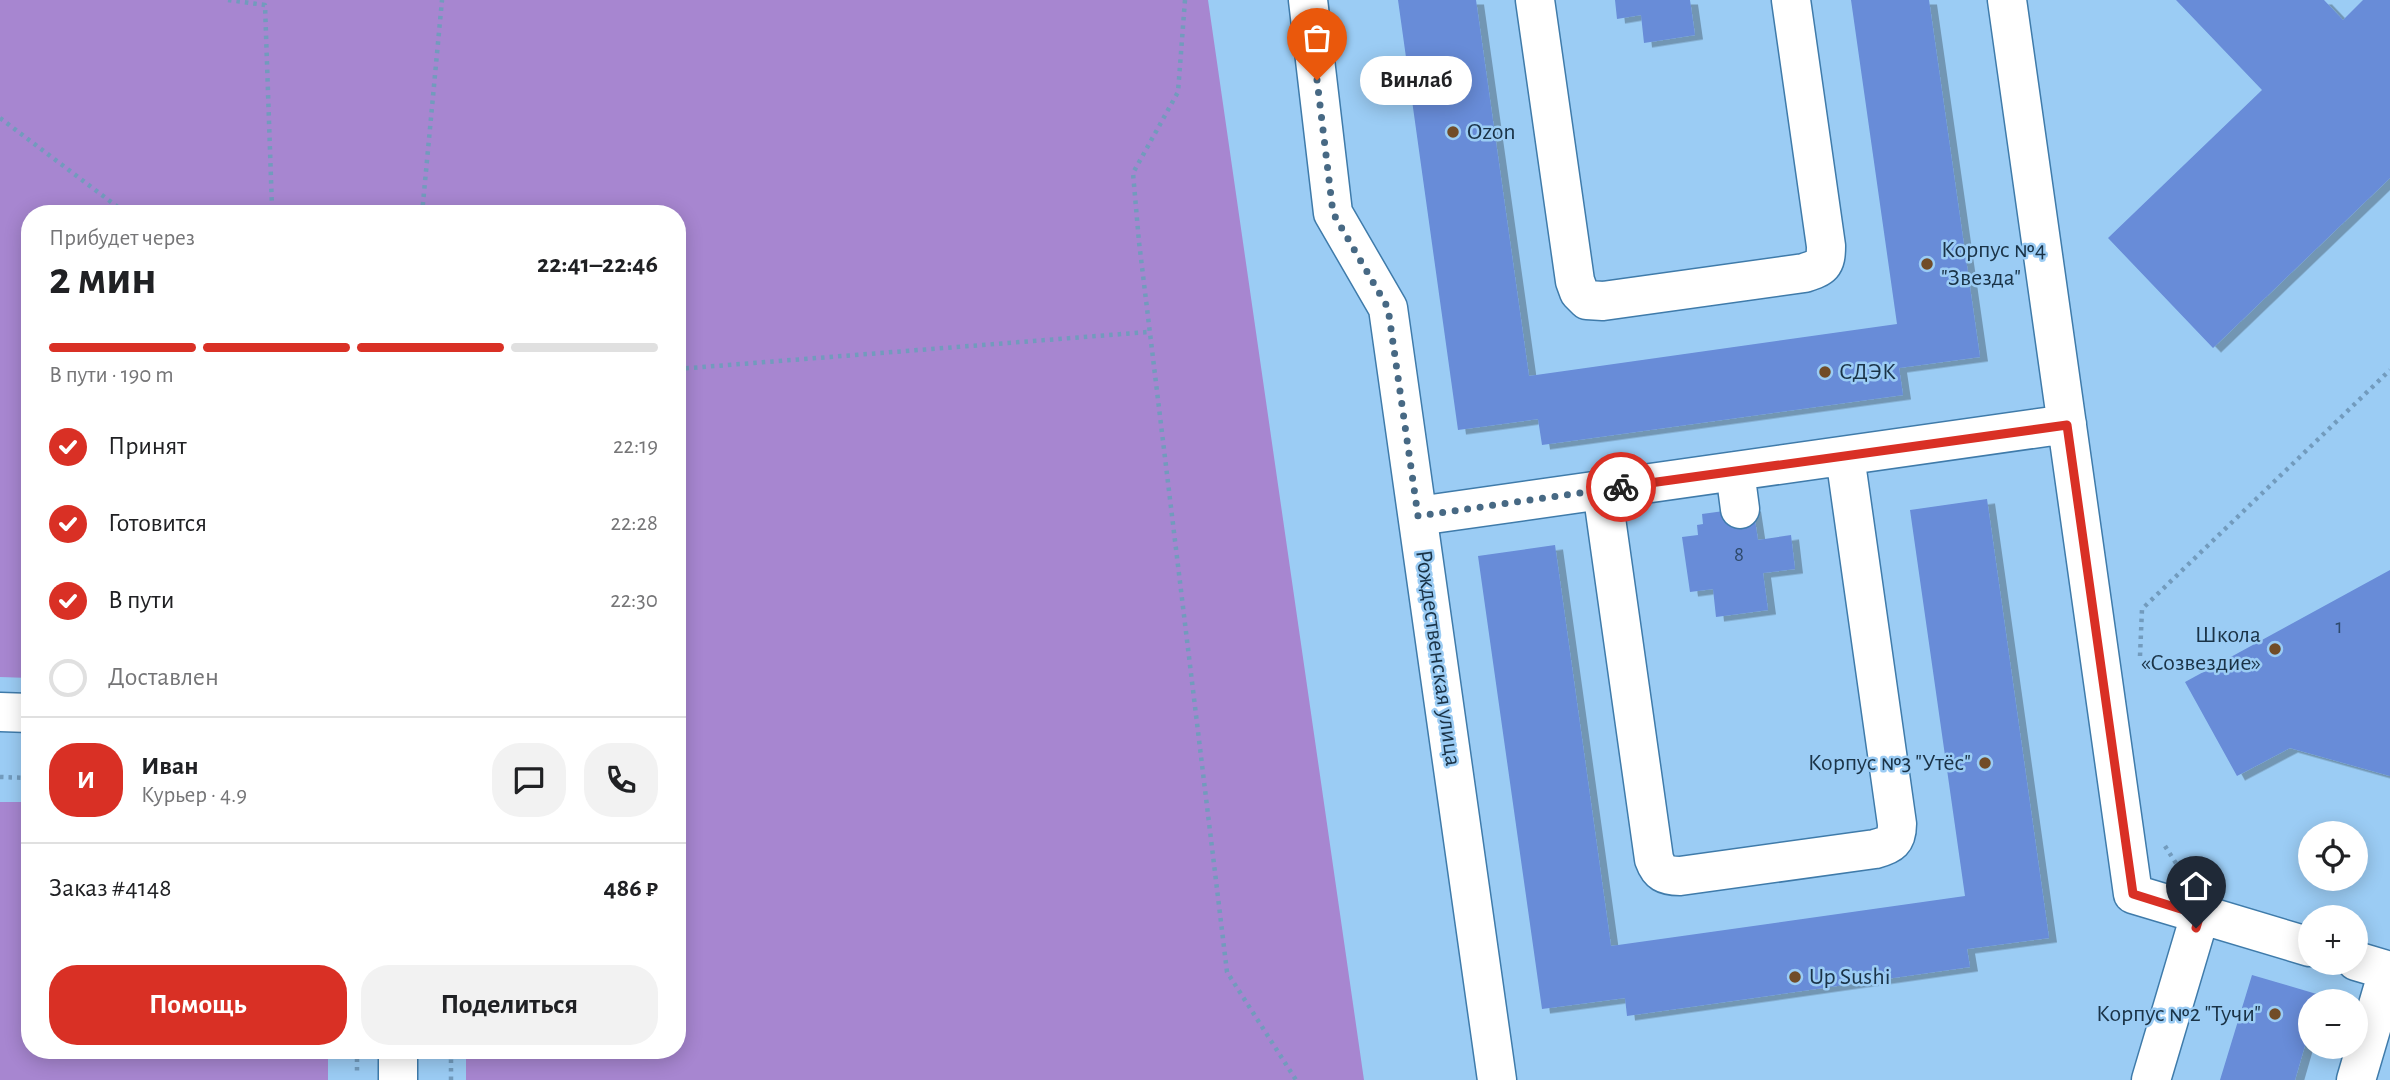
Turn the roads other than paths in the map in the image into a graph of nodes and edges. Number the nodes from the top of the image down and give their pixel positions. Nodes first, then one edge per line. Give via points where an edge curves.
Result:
1 (1308, 0) edge
2 (1535, 0) edge
3 (1791, 0) edge
4 (2007, 0) edge
5 (2067, 425) junction
6 (1845, 456) junction
7 (1722, 473) junction
8 (1602, 490) junction
9 (1728, 510) dead end
10 (1418, 516) junction
11 (0, 712) edge
12 (21, 712) edge
13 (2200, 915) junction
14 (2298, 944) edge
15 (2378, 968) edge
16 (398, 1059) edge
17 (398, 1080) edge
18 (1497, 1080) edge
19 (2151, 1080) edge
20 (2356, 1080) edge

1 - 10 street, Рождественская улица via 1333,213 1388,308
2 - 3 street via 1575,281 1587,300 1603,301 1804,273 1820,267 1826,258
4 - 5 street
5 - 6 street
5 - 13 street via 2133,894
6 - 7 street
6 - 8 street via 1897,836 1890,845 1862,851 1680,876 1658,870
7 - 8 street
7 - 9 street
8 - 10 street
10 - 18 street, Рождественская улица
11 - 12 street
13 - 14 street
13 - 19 street
15 - 20 street
16 - 17 street

